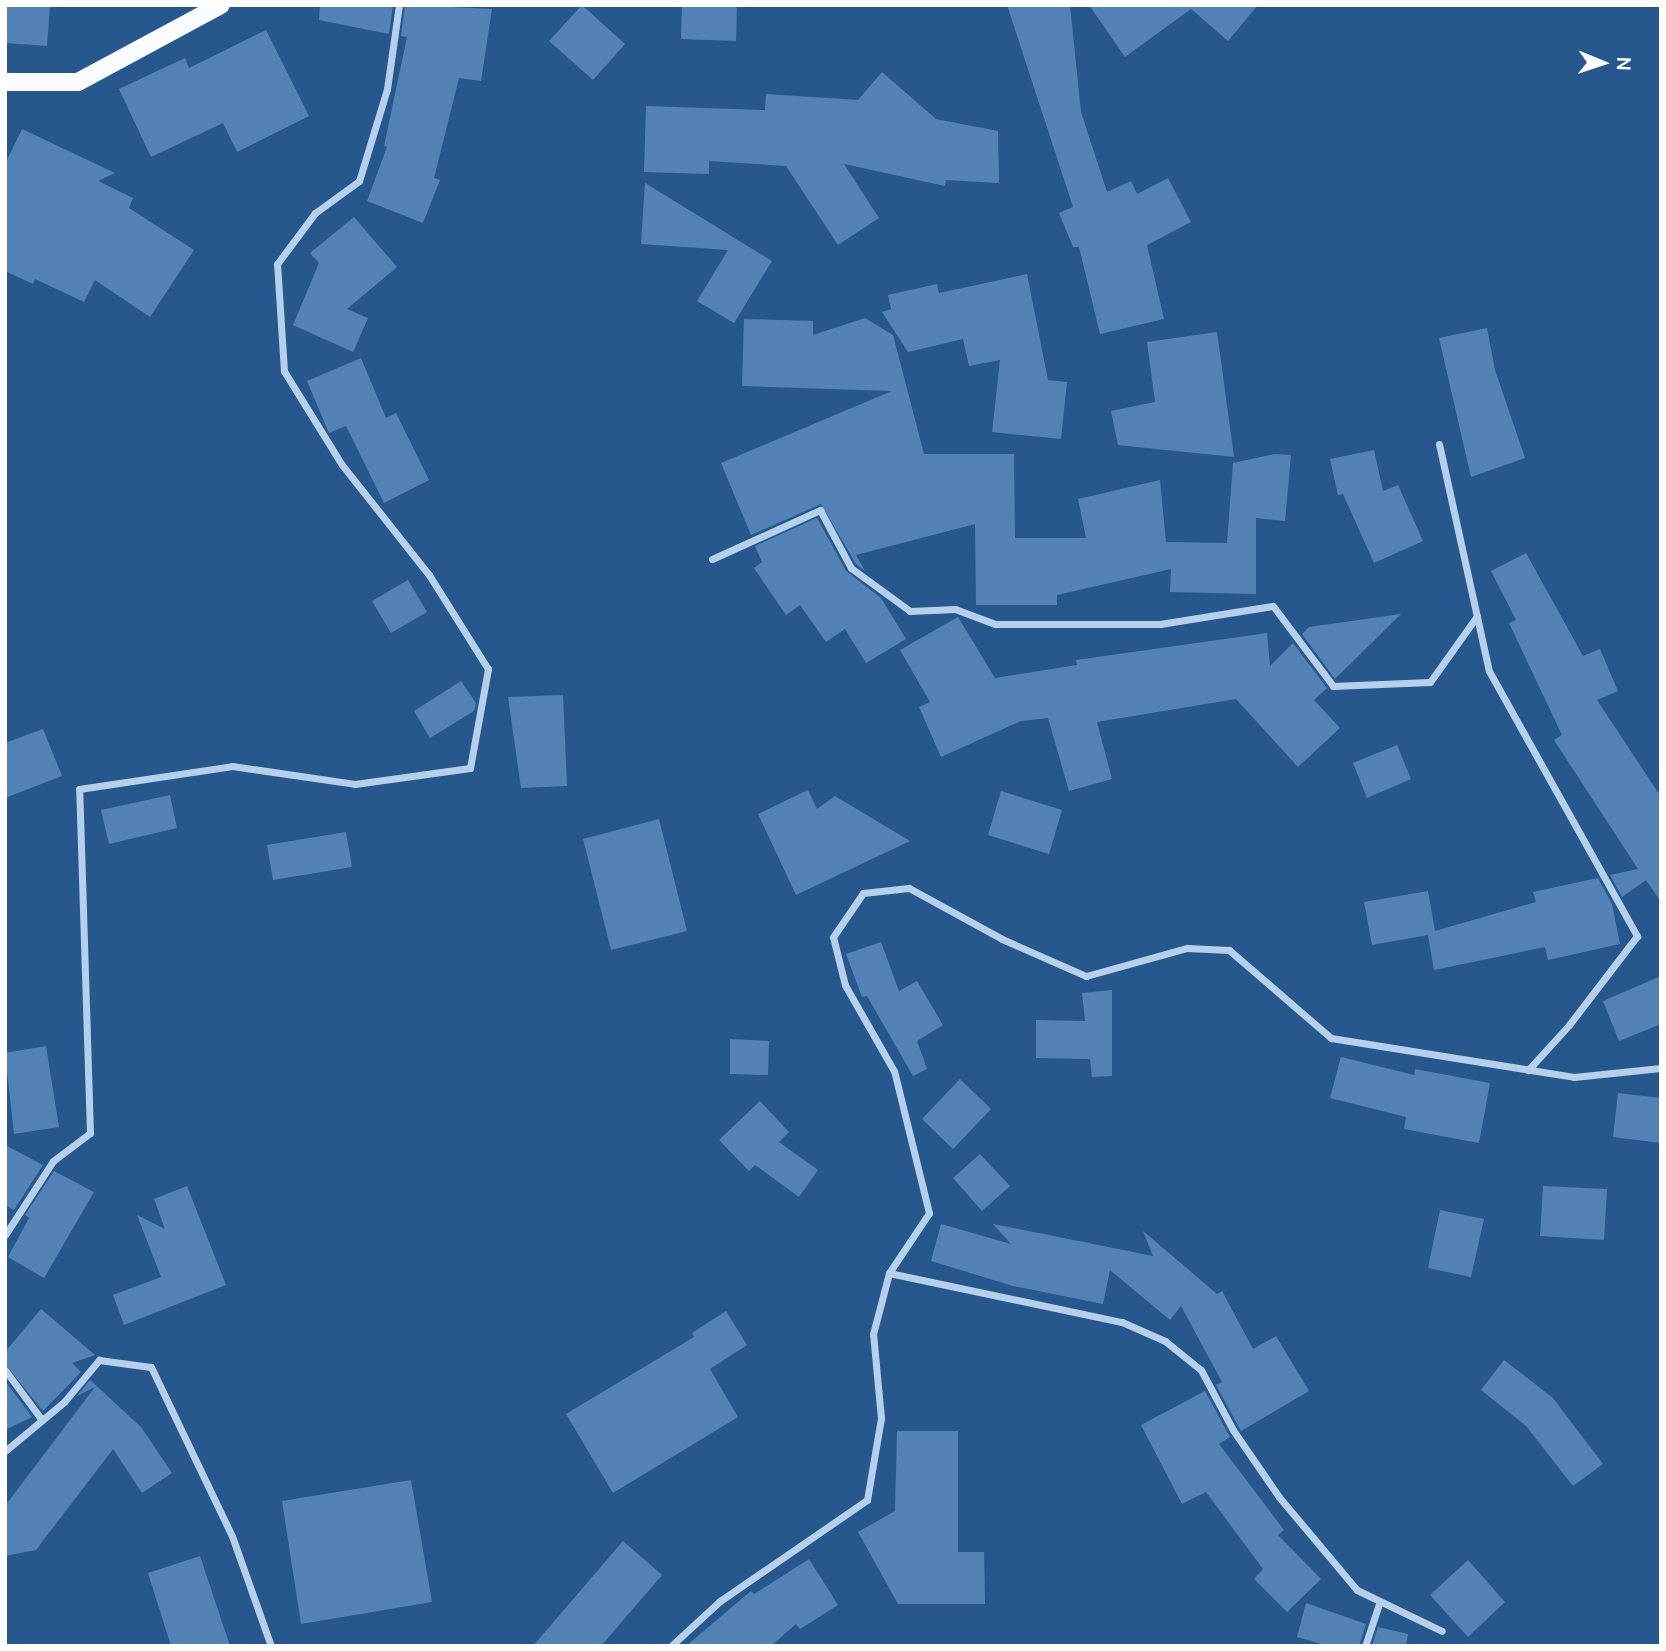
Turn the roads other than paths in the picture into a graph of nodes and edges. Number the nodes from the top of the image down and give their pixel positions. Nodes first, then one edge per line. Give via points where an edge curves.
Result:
1 (221, 5) edge
2 (399, 5) edge
3 (5, 82) edge
4 (1440, 444) dead end
5 (712, 559) dead end
6 (1477, 617) junction
7 (1661, 1068) edge
8 (1528, 1070) junction
9 (5, 1235) edge
10 (889, 1273) junction
11 (5, 1370) edge
12 (42, 1420) junction
13 (5, 1451) edge
14 (1380, 1601) junction
15 (1442, 1631) dead end
16 (271, 1646) edge
17 (671, 1646) edge
18 (1364, 1646) edge

1 - 3 main road via 78,82
2 - 9 street via 387,89 359,181 315,213 277,264 284,371 342,465 429,575 488,669 470,768 355,784 232,766 79,789 90,1133 52,1161
4 - 6 street
5 - 6 street via 820,510 851,568 910,611 955,609 995,624 1160,624 1273,606 1333,685 1430,682
6 - 8 street via 1489,671 1637,936
7 - 8 street via 1574,1077
8 - 10 street via 1331,1038 1229,950 1186,948 1086,976 1002,939 909,888 863,893 832,937 845,985 894,1071 929,1213
10 - 14 street via 1122,1322 1165,1341 1201,1370 1233,1430 1327,1557 1357,1590
10 - 17 street via 873,1334 881,1418 867,1500 720,1601
11 - 12 street
12 - 13 street
12 - 16 street via 64,1402 99,1360 151,1367 232,1536
14 - 15 street
14 - 18 street

